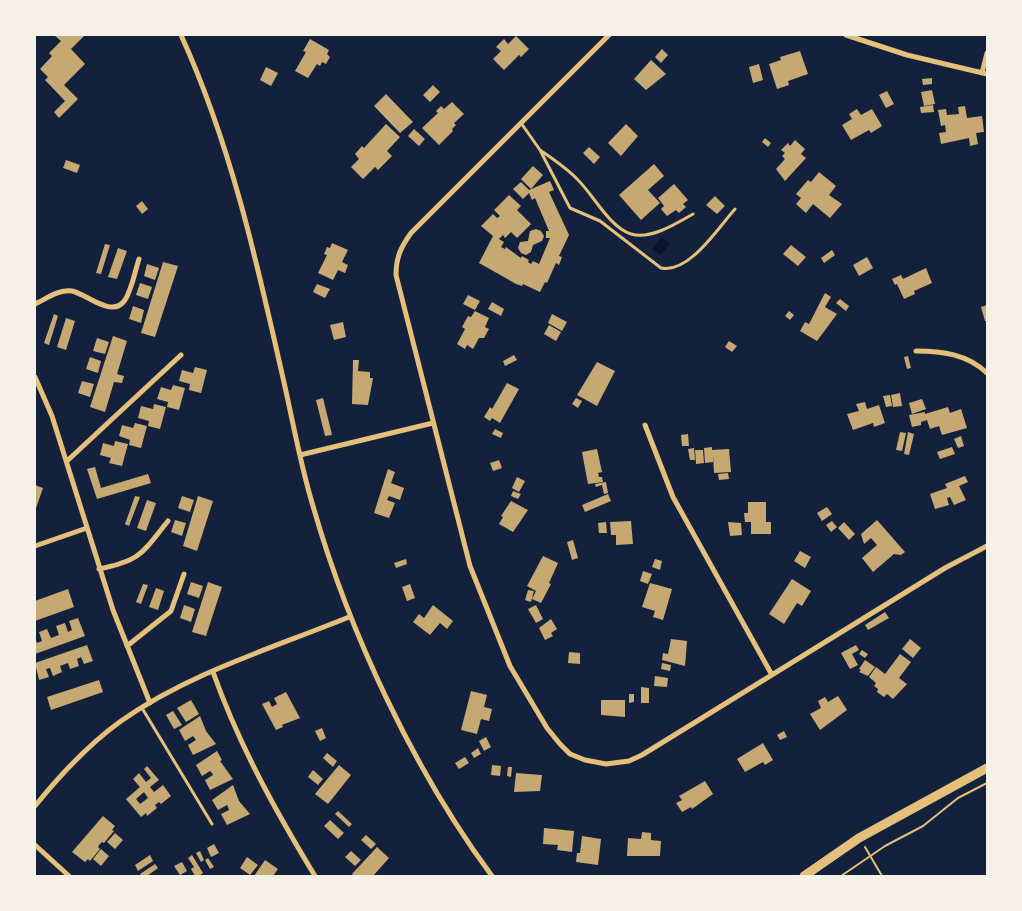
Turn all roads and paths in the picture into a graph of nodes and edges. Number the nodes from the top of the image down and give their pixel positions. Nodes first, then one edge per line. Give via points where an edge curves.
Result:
1 (181, 35) edge
2 (609, 35) edge
3 (846, 35) edge
4 (987, 53) edge
5 (984, 74) edge
6 (520, 122) junction
7 (540, 150) junction
8 (735, 209) dead end
9 (693, 214) dead end
10 (139, 259) dead end
11 (35, 304) edge
12 (916, 351) dead end
13 (181, 355) dead end
14 (987, 373) edge
15 (35, 377) edge
16 (433, 424) junction
17 (645, 425) dead end
18 (300, 455) junction
19 (67, 460) junction
20 (168, 521) dead end
21 (87, 528) junction
22 (35, 546) edge
23 (987, 546) edge
24 (99, 569) junction
25 (184, 574) dead end
26 (350, 617) junction
27 (127, 646) junction
28 (213, 672) junction
29 (772, 675) junction
30 (150, 703) junction
31 (142, 708) junction
32 (987, 768) edge
33 (987, 783) edge
34 (35, 806) edge
35 (212, 824) dead end
36 (860, 838) junction
37 (35, 845) edge
38 (872, 857) junction
39 (69, 876) edge
40 (315, 876) edge
41 (492, 876) edge
42 (804, 876) edge
43 (841, 876) edge
44 (882, 876) edge

1 - 18 street via 206,96 239,195
2 - 6 street
3 - 5 street via 907,55
4 - 5 street
6 - 7 lane
6 - 16 street via 411,233 399,252 396,275
7 - 8 lane via 570,208 600,221 661,268 668,270 683,265
7 - 9 lane via 578,179 602,210 619,227 632,234 669,227
10 - 11 street via 125,300 118,306 110,308 72,292 61,292
12 - 14 street via 939,351 965,357
13 - 19 street
15 - 19 street
16 - 18 street
16 - 29 street via 470,566 510,666 547,728 570,754 606,764 628,761
17 - 29 street via 673,497
18 - 26 street via 312,505
19 - 21 street
20 - 24 street via 133,560
21 - 22 street
21 - 24 street
23 - 29 street via 945,568
24 - 27 street
25 - 27 street via 171,611
26 - 28 street
26 - 41 street via 420,762 464,837
27 - 30 street
28 - 30 street
28 - 40 street via 261,784
30 - 31 street
31 - 34 street via 93,744
31 - 35 lane
32 - 36 main road
33 - 38 path via 958,798 923,826 885,846
36 - 38 path
36 - 42 main road
37 - 39 street
38 - 43 path
38 - 44 path

